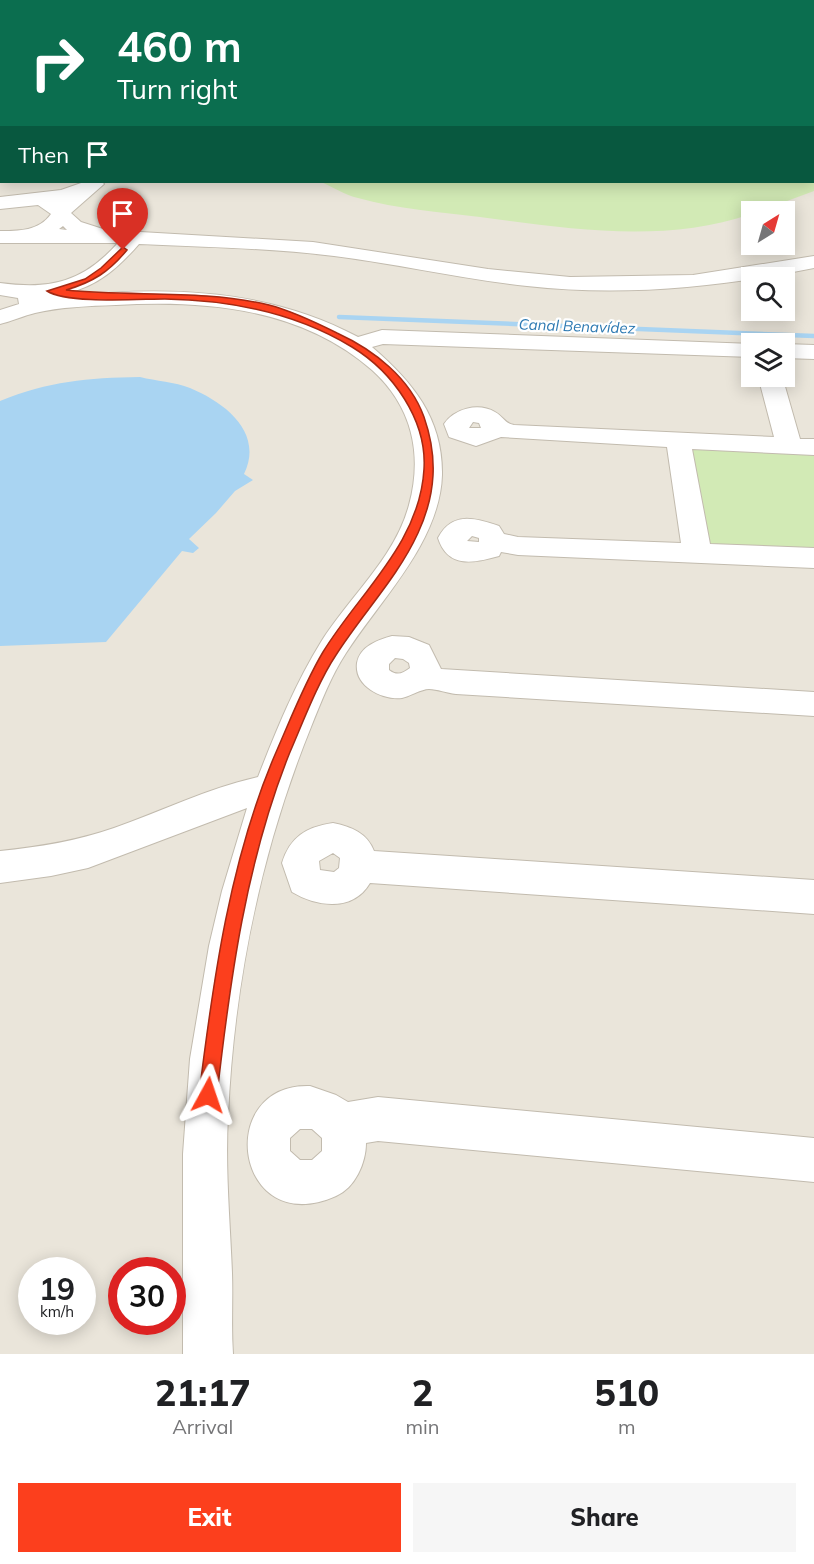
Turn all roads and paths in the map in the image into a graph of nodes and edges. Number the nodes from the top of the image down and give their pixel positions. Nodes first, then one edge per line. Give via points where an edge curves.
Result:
1 (98, 183) edge
2 (22, 199) junction
3 (0, 203) edge
4 (61, 214) junction
5 (28, 235) junction
6 (104, 236) junction
7 (0, 237) edge
8 (133, 238) junction
9 (814, 262) edge
10 (0, 289) edge
11 (46, 297) junction
12 (0, 317) edge
13 (356, 345) junction
14 (741, 350) edge
15 (795, 351) edge
16 (814, 352) edge
17 (773, 387) edge
18 (495, 429) dead end
19 (678, 440) junction
20 (789, 446) junction
21 (814, 447) edge
22 (414, 529) junction
23 (697, 553) junction
24 (814, 558) edge
25 (424, 674) dead end
26 (814, 704) edge
27 (270, 789) junction
28 (359, 866) dead end
29 (0, 867) edge
30 (813, 900) edge
31 (340, 1125) dead end
32 (814, 1160) edge
33 (203, 1344) edge

1 - 2 street via 63,195
1 - 4 street via 71,201
2 - 3 street
2 - 4 street via 53,204
4 - 5 street via 52,226
4 - 6 street via 74,226
5 - 6 street
5 - 7 street
6 - 8 street
8 - 9 street via 311,248 487,275 583,284 693,282
8 - 11 street via 96,276
10 - 11 street
11 - 12 street
11 - 13 street via 191,297 267,308
13 - 14 street via 382,337
13 - 22 street via 403,388 422,421 430,468
15 - 16 street
17 - 20 street
18 - 19 street
19 - 20 street
19 - 23 street
20 - 21 street
22 - 23 street via 453,536 463,528 477,527 489,532 494,541 518,546
22 - 27 street via 328,655
23 - 24 street
25 - 26 street via 456,682
27 - 29 street via 238,796 99,849 61,859
27 - 33 street via 223,967 212,1052 206,1117 209,1290
28 - 30 street
31 - 32 street via 378,1119

